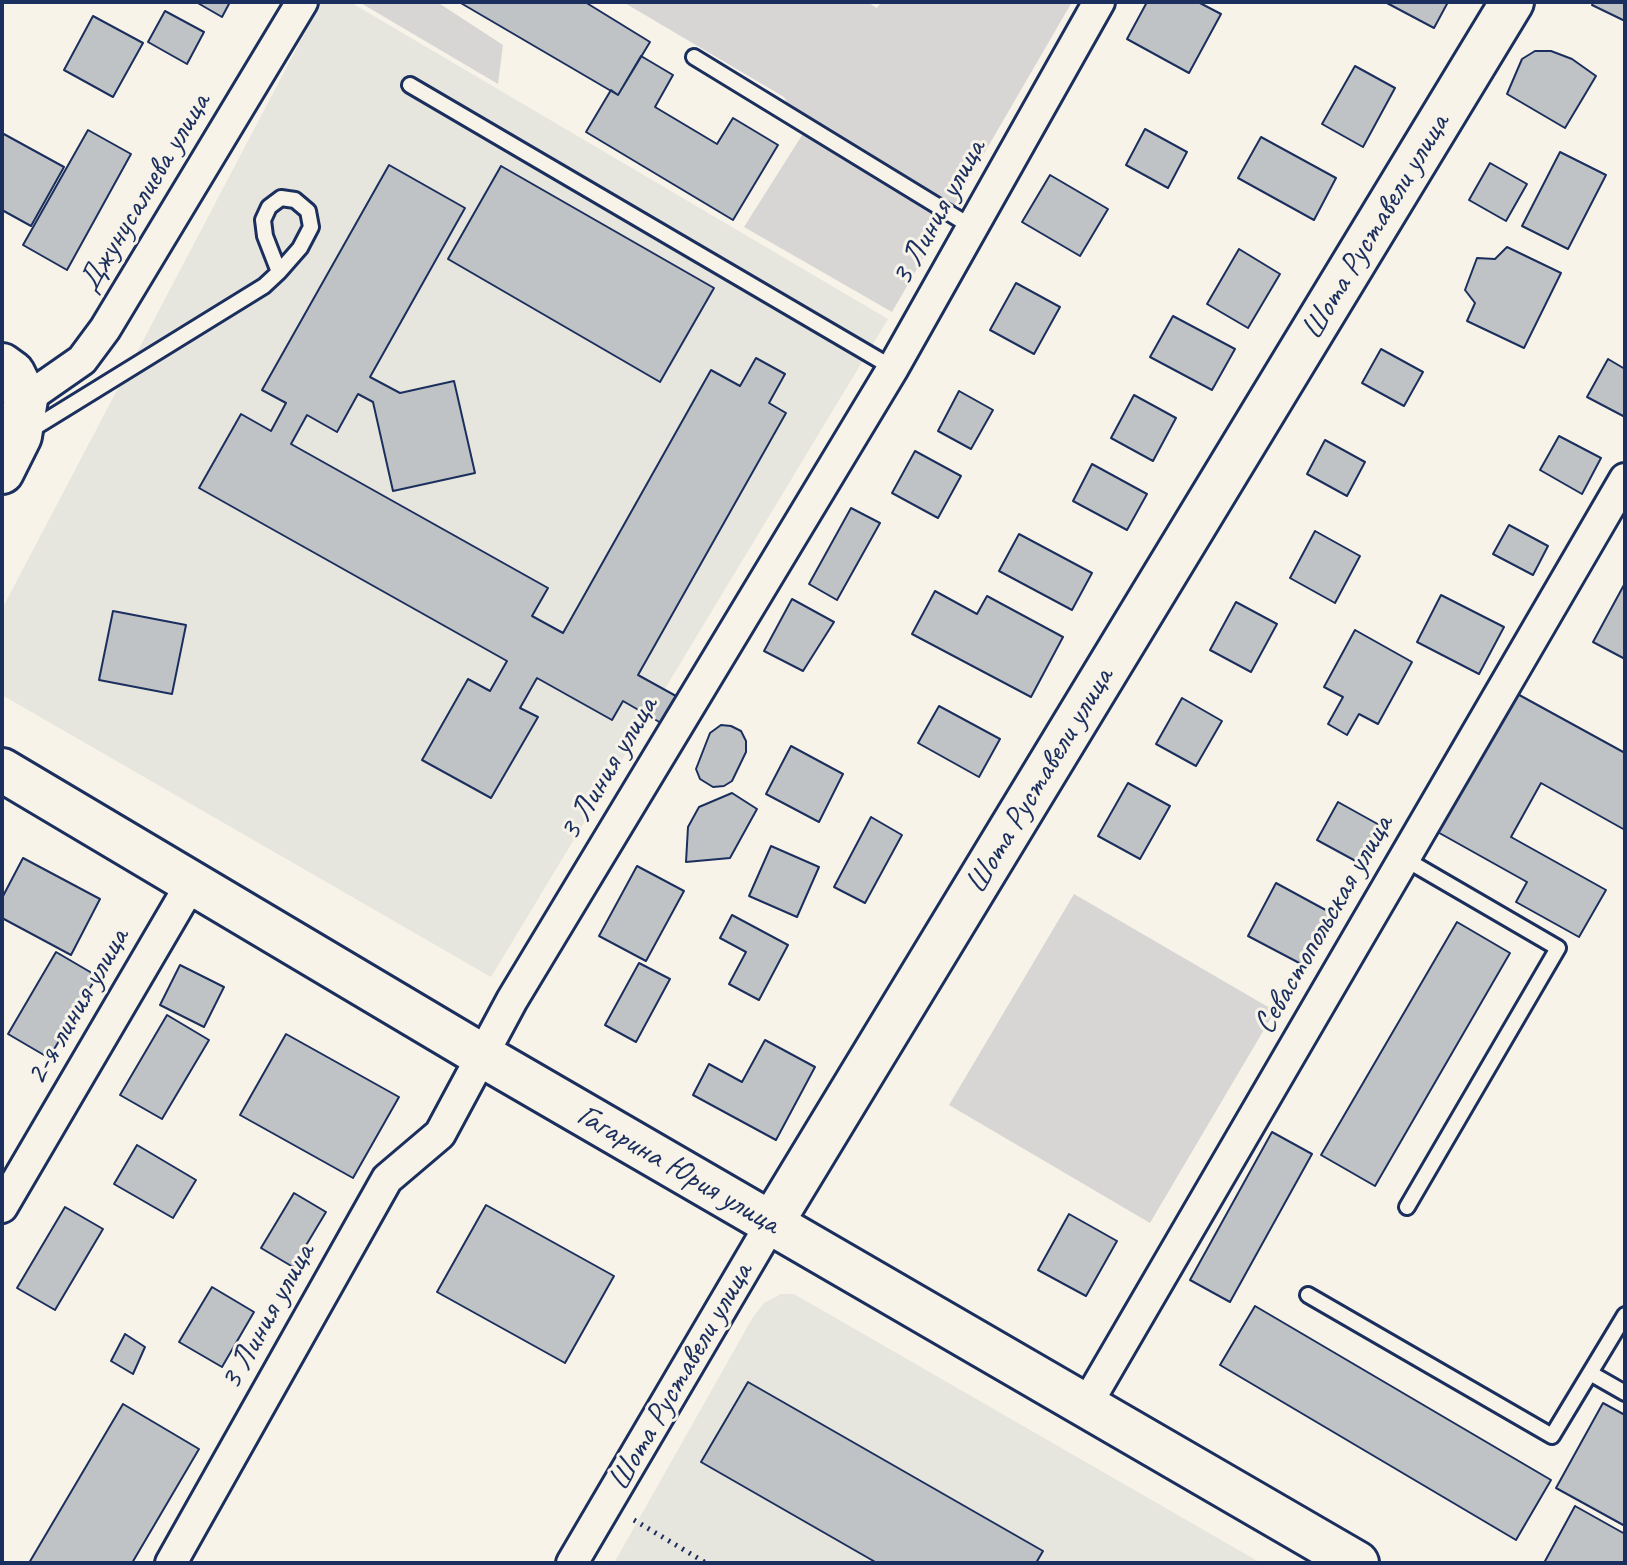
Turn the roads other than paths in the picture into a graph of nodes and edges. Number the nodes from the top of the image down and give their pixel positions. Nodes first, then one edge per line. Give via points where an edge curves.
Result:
1 (302, 2) edge
2 (1099, 2) edge
3 (1512, 2) edge
4 (694, 57) dead end
5 (410, 85) dead end
6 (972, 227) junction
7 (279, 272) junction
8 (2, 365) edge
9 (893, 368) junction
10 (16, 436) edge
11 (1625, 479) edge
12 (2, 770) edge
13 (1405, 859) junction
14 (191, 884) junction
15 (483, 1056) junction
16 (2, 1207) edge
17 (1407, 1207) dead end
18 (771, 1224) junction
19 (1308, 1295) dead end
20 (1625, 1315) edge
21 (1590, 1373) junction
22 (1625, 1393) edge
23 (1085, 1407) junction
24 (171, 1563) edge
25 (572, 1563) edge
26 (1357, 1563) edge

1 - 10 street, Джунусалиева улица via 105,329
2 - 6 street, 3 Линия улица
3 - 18 main road, Шота Руставели улица
4 - 6 lane
5 - 9 lane
6 - 9 street, 3 Линия улица
7 - 7 lane via 263,220 281,198 295,200 308,211 311,227
7 - 10 lane
8 - 10 main road via 13,373
9 - 15 street, 3 Линия улица
11 - 13 street, Севастопольская улица
12 - 14 main road, Гагарина Юрия улица
13 - 17 lane via 1558,948
13 - 23 street, Севастопольская улица
14 - 15 main road, Гагарина Юрия улица
14 - 16 street, 2-я линия улица
15 - 18 main road, Гагарина Юрия улица
15 - 24 street, 3 Линия улица via 440,1134 387,1179
18 - 23 main road, Гагарина Юрия улица
18 - 25 street, Шота Руставели улица
19 - 21 lane via 1552,1436
20 - 21 lane
21 - 22 lane
23 - 26 main road, Гагарина Юрия улица

